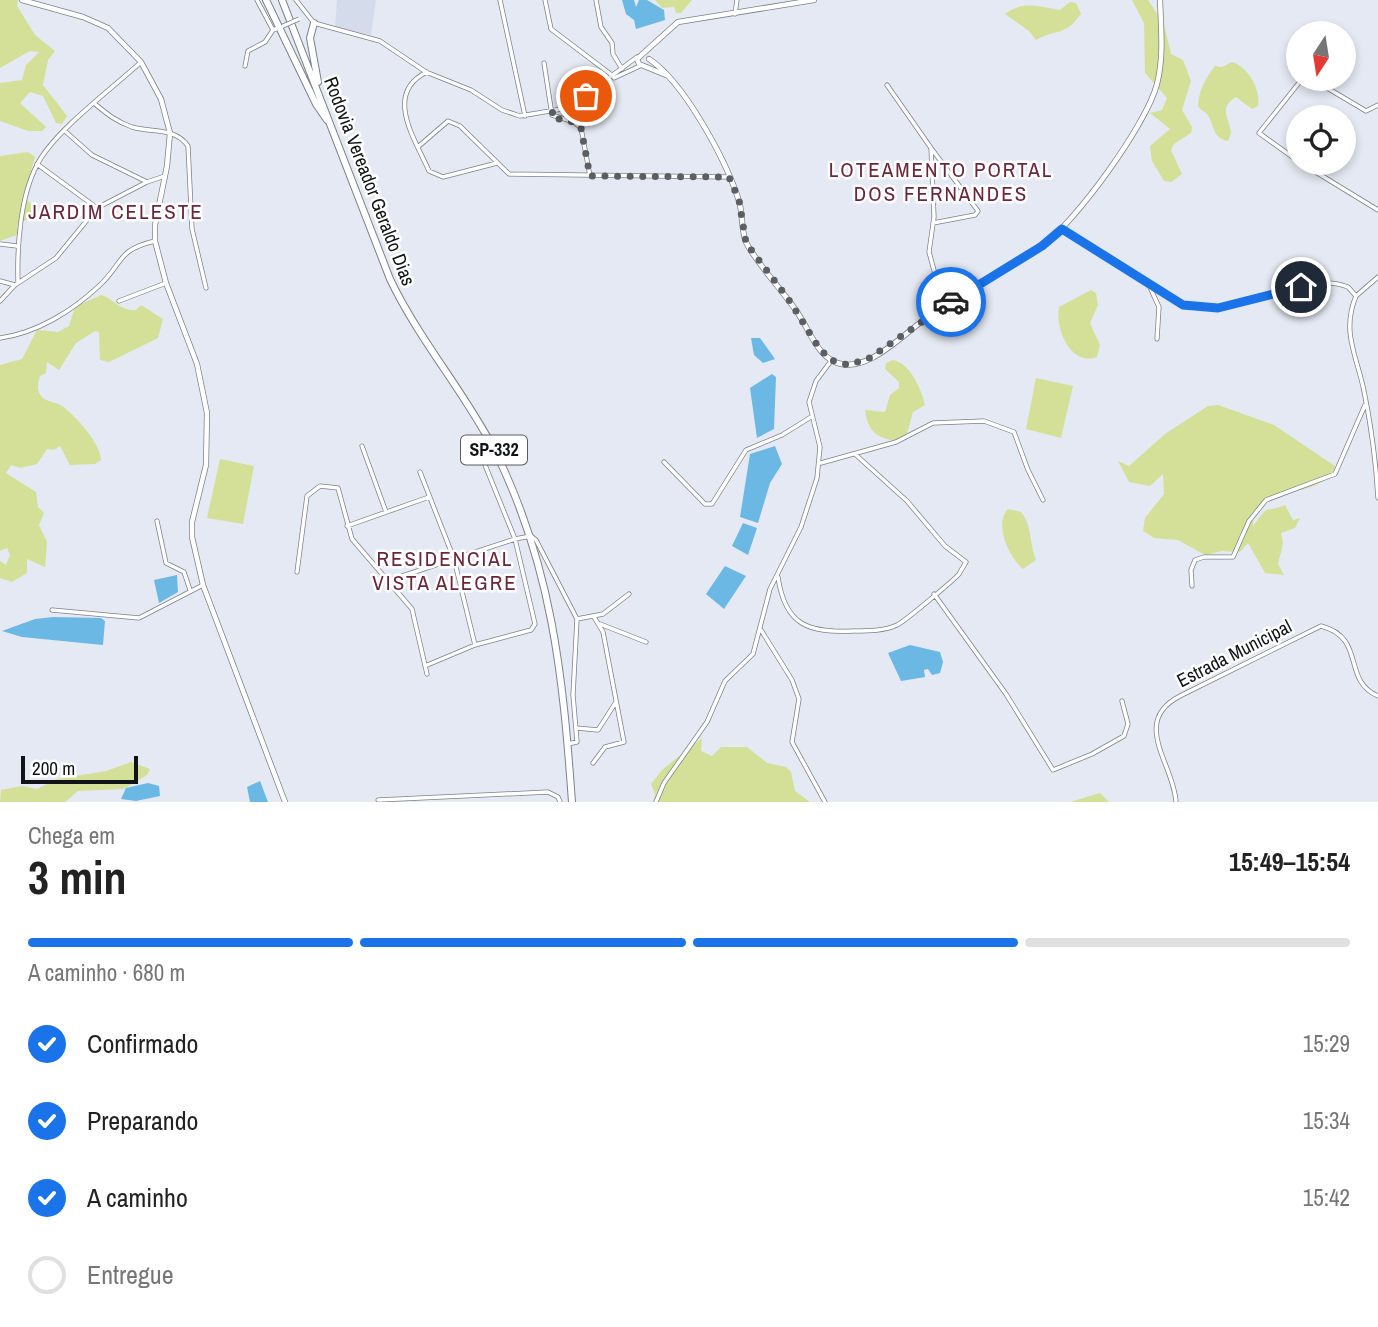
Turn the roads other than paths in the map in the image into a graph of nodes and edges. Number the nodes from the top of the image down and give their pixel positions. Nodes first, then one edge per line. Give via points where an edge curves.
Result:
1 (22, 0) edge
2 (257, 0) edge
3 (266, 0) edge
4 (282, 0) edge
5 (296, 0) edge
6 (500, 0) edge
7 (545, 0) edge
8 (596, 0) edge
9 (737, 0) edge
10 (814, 0) edge
11 (1160, 0) edge
12 (735, 14) junction
13 (305, 15) junction
14 (314, 23) junction
15 (279, 28) junction
16 (653, 43) junction
17 (639, 55) junction
18 (649, 58) junction
19 (141, 62) junction
20 (544, 63) dead end
21 (643, 65) junction
22 (245, 66) dead end
23 (419, 66) junction
24 (622, 69) junction
25 (427, 72) junction
26 (416, 77) junction
27 (614, 77) junction
28 (670, 78) junction
29 (887, 85) dead end
30 (319, 91) junction
31 (1292, 91) edge
32 (1332, 91) edge
33 (95, 104) junction
34 (1378, 105) edge
35 (551, 113) junction
36 (525, 116) junction
37 (332, 128) junction
38 (66, 132) junction
39 (170, 132) junction
40 (419, 146) junction
41 (931, 148) junction
42 (1286, 152) edge
43 (497, 163) junction
44 (37, 164) junction
45 (1321, 175) edge
46 (165, 176) junction
47 (590, 176) junction
48 (729, 177) junction
49 (147, 182) junction
50 (97, 208) junction
51 (1378, 210) edge
52 (933, 223) junction
53 (1062, 229) junction
54 (155, 241) junction
55 (0, 244) edge
56 (17, 246) junction
57 (1378, 276) edge
58 (0, 281) edge
59 (16, 283) junction
60 (166, 283) junction
61 (1148, 283) junction
62 (206, 288) dead end
63 (1356, 296) junction
64 (119, 300) dead end
65 (0, 301) edge
66 (944, 307) junction
67 (0, 338) edge
68 (1157, 339) dead end
69 (831, 360) junction
70 (1366, 403) junction
71 (811, 416) junction
72 (362, 446) dead end
73 (856, 455) junction
74 (483, 460) dead end
75 (664, 462) dead end
76 (821, 463) junction
77 (420, 472) dead end
78 (429, 497) junction
79 (1378, 498) edge
80 (1044, 500) dead end
81 (386, 512) junction
82 (157, 521) dead end
83 (346, 526) junction
84 (531, 536) junction
85 (515, 539) junction
86 (454, 559) junction
87 (297, 572) dead end
88 (778, 575) junction
89 (390, 580) junction
90 (203, 585) junction
91 (1192, 586) dead end
92 (190, 590) junction
93 (629, 594) dead end
94 (934, 594) junction
95 (52, 610) dead end
96 (594, 617) junction
97 (577, 619) junction
98 (600, 624) junction
99 (760, 628) junction
100 (646, 642) dead end
101 (475, 645) junction
102 (425, 666) junction
103 (427, 674) dead end
104 (1378, 696) edge
105 (1122, 701) dead end
106 (616, 702) junction
107 (576, 728) junction
108 (567, 744) junction
109 (593, 763) dead end
110 (378, 800) dead end
111 (412, 800) edge
112 (572, 800) edge
113 (560, 801) edge
114 (285, 802) edge
115 (656, 802) edge
116 (825, 802) edge
117 (1176, 802) edge

1 - 19 street via 96,21
2 - 15 street
3 - 15 main road
4 - 30 main road, Rodovia Vereador Geraldo Dias / SP-332
5 - 13 street
6 - 36 street
7 - 27 street via 551,29
8 - 24 street via 601,27
9 - 12 street
10 - 12 street
11 - 53 street via 1163,55 1156,87 1133,133
12 - 16 street via 678,22
13 - 14 street
13 - 15 street, bridge
14 - 23 street via 380,41
14 - 30 main road via 310,38
15 - 22 street via 248,51
15 - 37 main road
16 - 17 street
16 - 18 street
17 - 18 street
17 - 21 street via 638,62
17 - 24 street
18 - 21 street
18 - 28 street
19 - 33 street
19 - 39 street via 158,90
20 - 35 street
21 - 27 street
21 - 28 street
23 - 25 street
23 - 26 street
24 - 27 street
25 - 26 street
25 - 36 street via 471,90 502,110
26 - 40 street via 407,88 403,112
27 - 35 street via 568,108
28 - 48 street
29 - 41 street
30 - 37 main road, Rodovia Vereador Geraldo Dias / SP-332
31 - 42 street via 1259,133
32 - 34 street via 1366,111
33 - 38 street
33 - 39 street via 123,123
35 - 36 street
35 - 47 street via 581,128
37 - 84 main road, Rodovia Vereador Geraldo Dias / SP-332 via 403,307 495,451
38 - 44 street
38 - 49 street via 92,155
39 - 46 street
39 - 62 street via 188,146 192,229
40 - 43 street via 429,171 438,176
40 - 43 street via 448,121 460,126
41 - 52 street
41 - 52 street via 978,211
43 - 47 street via 509,174
44 - 50 street
44 - 56 street
45 - 51 street
46 - 49 street
46 - 54 street
47 - 48 street
48 - 69 street via 739,200 746,243
49 - 50 street
50 - 59 street via 56,258
52 - 66 street via 929,252
53 - 61 street
53 - 66 street
54 - 60 street
54 - 67 street via 128,249 107,279 77,304 31,330
55 - 56 street
56 - 59 street
57 - 63 street
58 - 59 street
59 - 65 street
60 - 64 street
60 - 90 street via 197,364 206,413 205,465 192,530
61 - 63 street via 1183,305 1202,309 1317,283 1339,284
61 - 68 street via 1159,307
63 - 70 street via 1349,338
66 - 69 street via 868,359 848,365
69 - 71 street via 813,387
70 - 79 street
70 - 91 street via 1335,474 1266,500 1248,521 1233,557 1195,560
71 - 75 street via 746,450 712,504 705,503
71 - 76 street
72 - 81 street
73 - 76 street
73 - 80 street via 906,439 933,423 984,421 1014,432
73 - 94 street via 966,562 957,578
74 - 85 street
76 - 88 street via 801,527
77 - 78 street
78 - 81 street
78 - 86 street
81 - 83 street
82 - 92 street via 166,563 184,572
83 - 87 street via 338,488 320,486 310,491
83 - 89 street via 363,553
84 - 85 street
84 - 97 street via 544,552
84 - 108 main road, Rodovia Vereador Geraldo Dias / SP-332 via 555,626
85 - 86 street
85 - 101 street via 535,624 530,630
86 - 89 street
86 - 101 street
88 - 94 street via 781,594 797,621 808,628 864,631 897,625
88 - 99 street
89 - 102 street via 415,618
90 - 92 street
90 - 114 street
92 - 95 street via 139,618
93 - 96 street
94 - 105 street via 1006,694 1053,770 1124,736 1128,724
96 - 97 street
96 - 98 street
97 - 107 street
98 - 100 street
98 - 106 street
99 - 115 street via 753,654 725,681 707,722
99 - 116 street via 797,692 799,709 792,742
101 - 102 street
102 - 103 street
104 - 117 street, Estrada Municipal via 1359,682 1352,648 1321,626 1171,700 1157,718 1157,736
106 - 107 street via 598,730
106 - 109 street via 623,744 605,747
107 - 108 street via 577,742
108 - 112 main road, Rodovia Vereador Geraldo Dias / SP-332
110 - 111 street
111 - 113 street via 548,792
112 - 113 street

